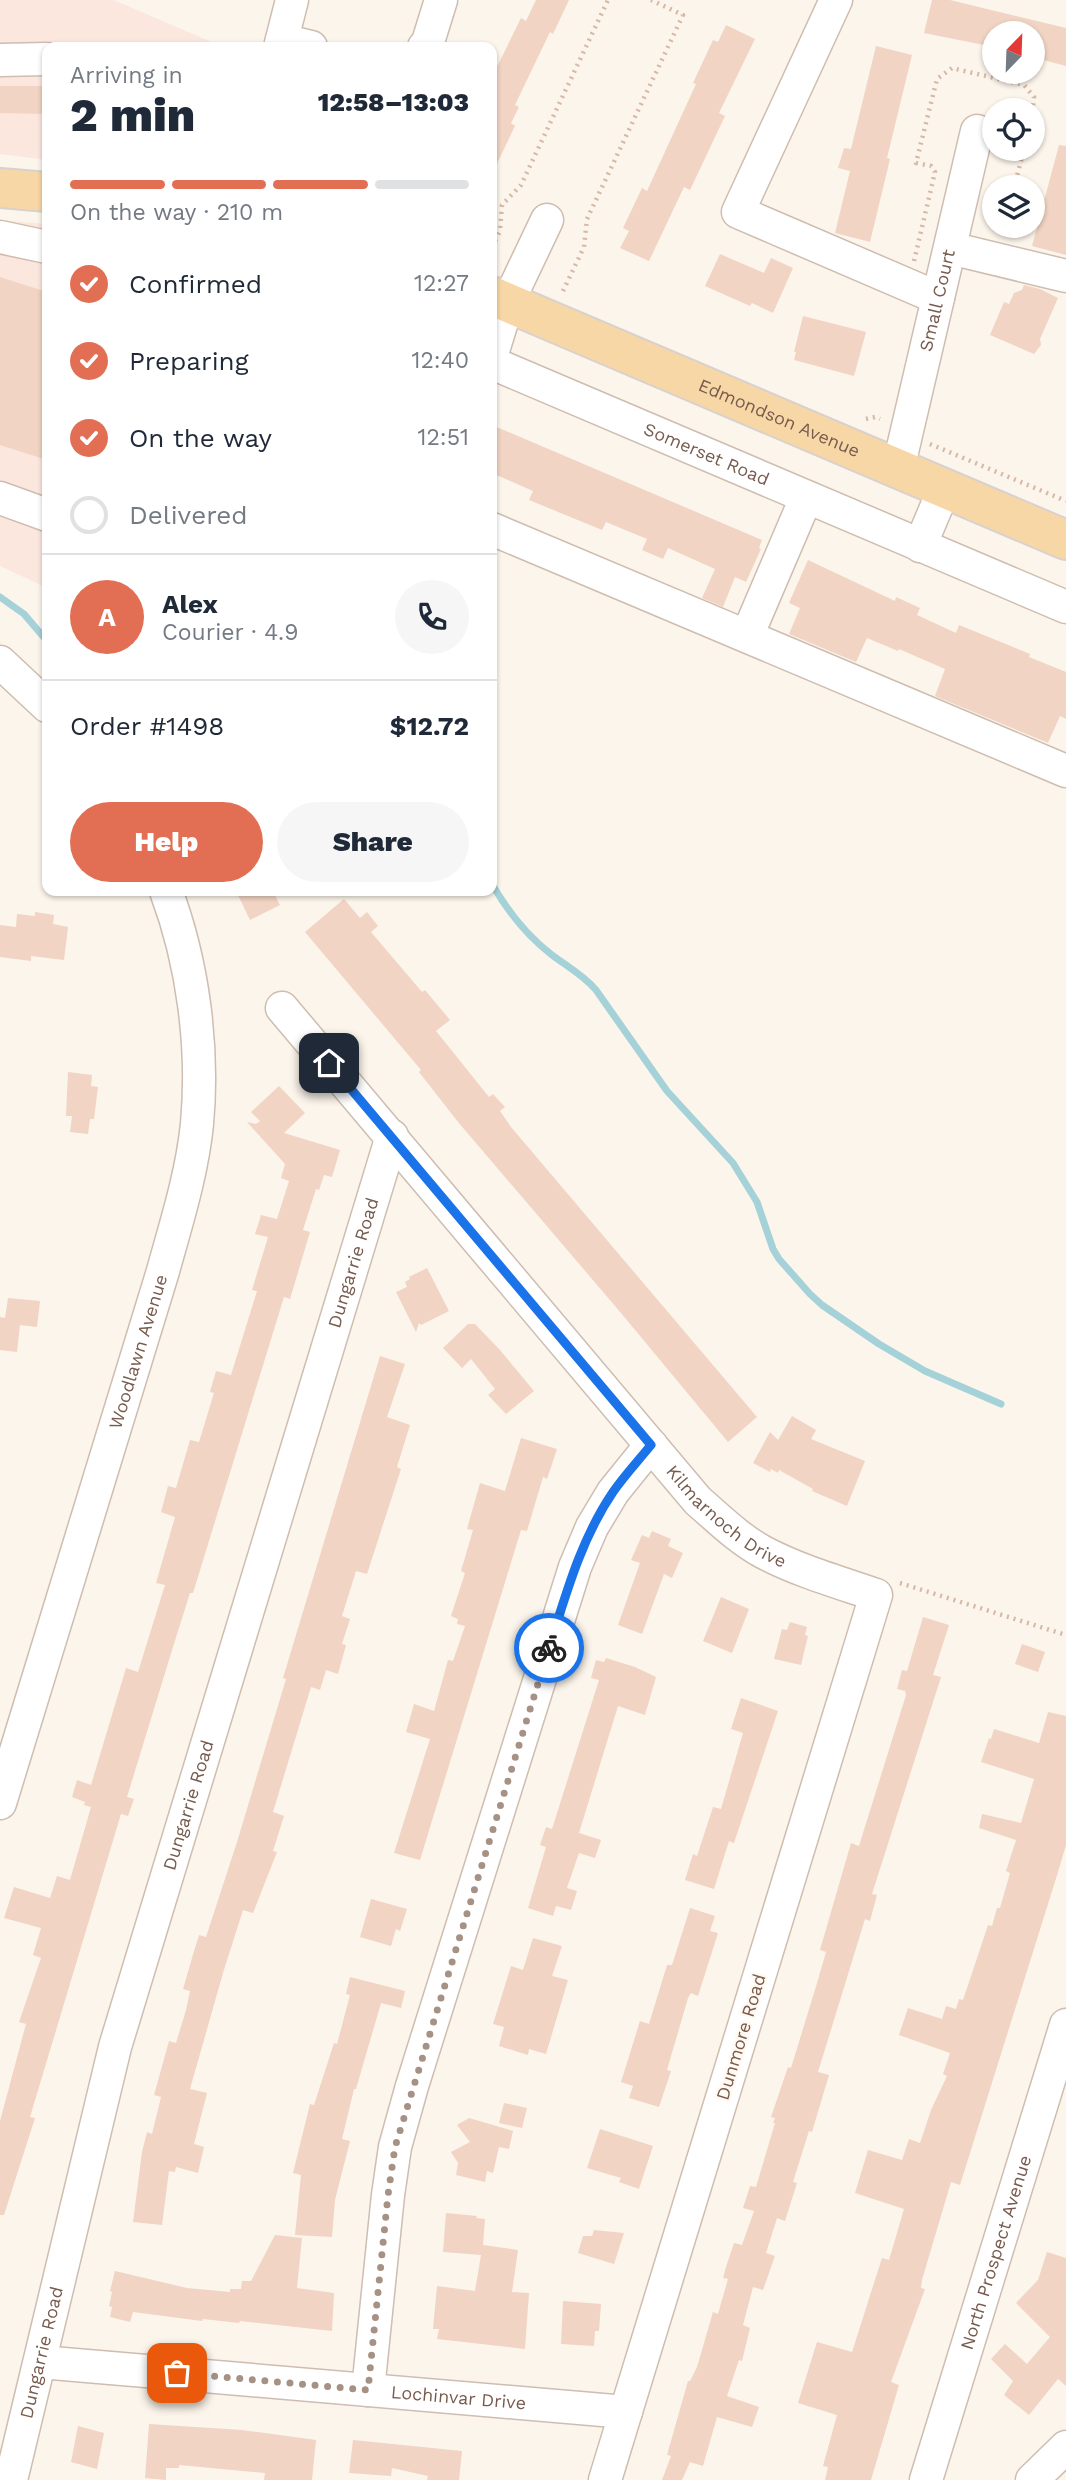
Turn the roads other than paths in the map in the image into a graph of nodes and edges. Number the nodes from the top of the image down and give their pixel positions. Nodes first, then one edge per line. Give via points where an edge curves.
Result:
1 (292, 0) edge
2 (441, 0) edge
3 (836, 0) edge
4 (291, 42) edge
5 (427, 42) edge
6 (42, 59) edge
7 (0, 60) edge
8 (977, 131) dead end
9 (0, 188) edge
10 (42, 192) edge
11 (547, 220) dead end
12 (0, 237) edge
13 (42, 246) edge
14 (950, 248) junction
15 (1066, 276) edge
16 (938, 298) junction
17 (500, 299) edge
18 (497, 320) edge
19 (497, 365) edge
20 (898, 469) junction
21 (944, 489) junction
22 (0, 498) edge
23 (806, 498) junction
24 (42, 513) edge
25 (497, 531) edge
26 (1066, 540) edge
27 (920, 546) junction
28 (1066, 607) edge
29 (747, 636) junction
30 (0, 662) edge
31 (42, 701) edge
32 (1066, 771) edge
33 (168, 896) edge
34 (282, 1008) dead end
35 (392, 1136) junction
36 (651, 1445) junction
37 (888, 1589) joint
38 (0, 1803) edge
39 (1066, 2025) edge
40 (40, 2362) junction
41 (368, 2390) junction
42 (626, 2412) junction
43 (1066, 2447) edge
44 (11, 2480) edge
45 (605, 2480) edge
46 (926, 2480) edge
47 (1032, 2480) edge

1 - 4 street
2 - 5 street
3 - 16 street via 738,212
6 - 7 street
8 - 14 street, Small Court
9 - 10 main road
11 - 17 street
12 - 13 street
14 - 15 street
14 - 16 street, Small Court
16 - 20 street, Small Court
17 - 18 street
17 - 20 main road, Edmondson Avenue
19 - 23 street, Somerset Road
20 - 21 main road, Edmondson Avenue
21 - 26 main road, Edmondson Avenue
21 - 27 street
22 - 24 street
23 - 27 street, Somerset Road
23 - 29 street
25 - 29 street
27 - 28 street, Somerset Road
29 - 32 street
30 - 31 street
33 - 38 street, Woodlawn Avenue via 192,992 197,1125 163,1271
34 - 35 street, Kilmarnoch Drive
35 - 36 street, Kilmarnoch Drive
35 - 40 street, Dungarrie Road via 137,1971
36 - 37 street, Kilmarnoch Drive via 698,1501 761,1551 802,1571
36 - 41 street via 613,1492 575,1567 412,2086 388,2195
37 - 42 street, Dunmore Road
39 - 46 street, North Prospect Avenue
40 - 41 street, Lochinvar Drive
40 - 44 street, Dungarrie Road
41 - 42 street, Lochinvar Drive
42 - 45 street, Dunmore Road
43 - 47 street

